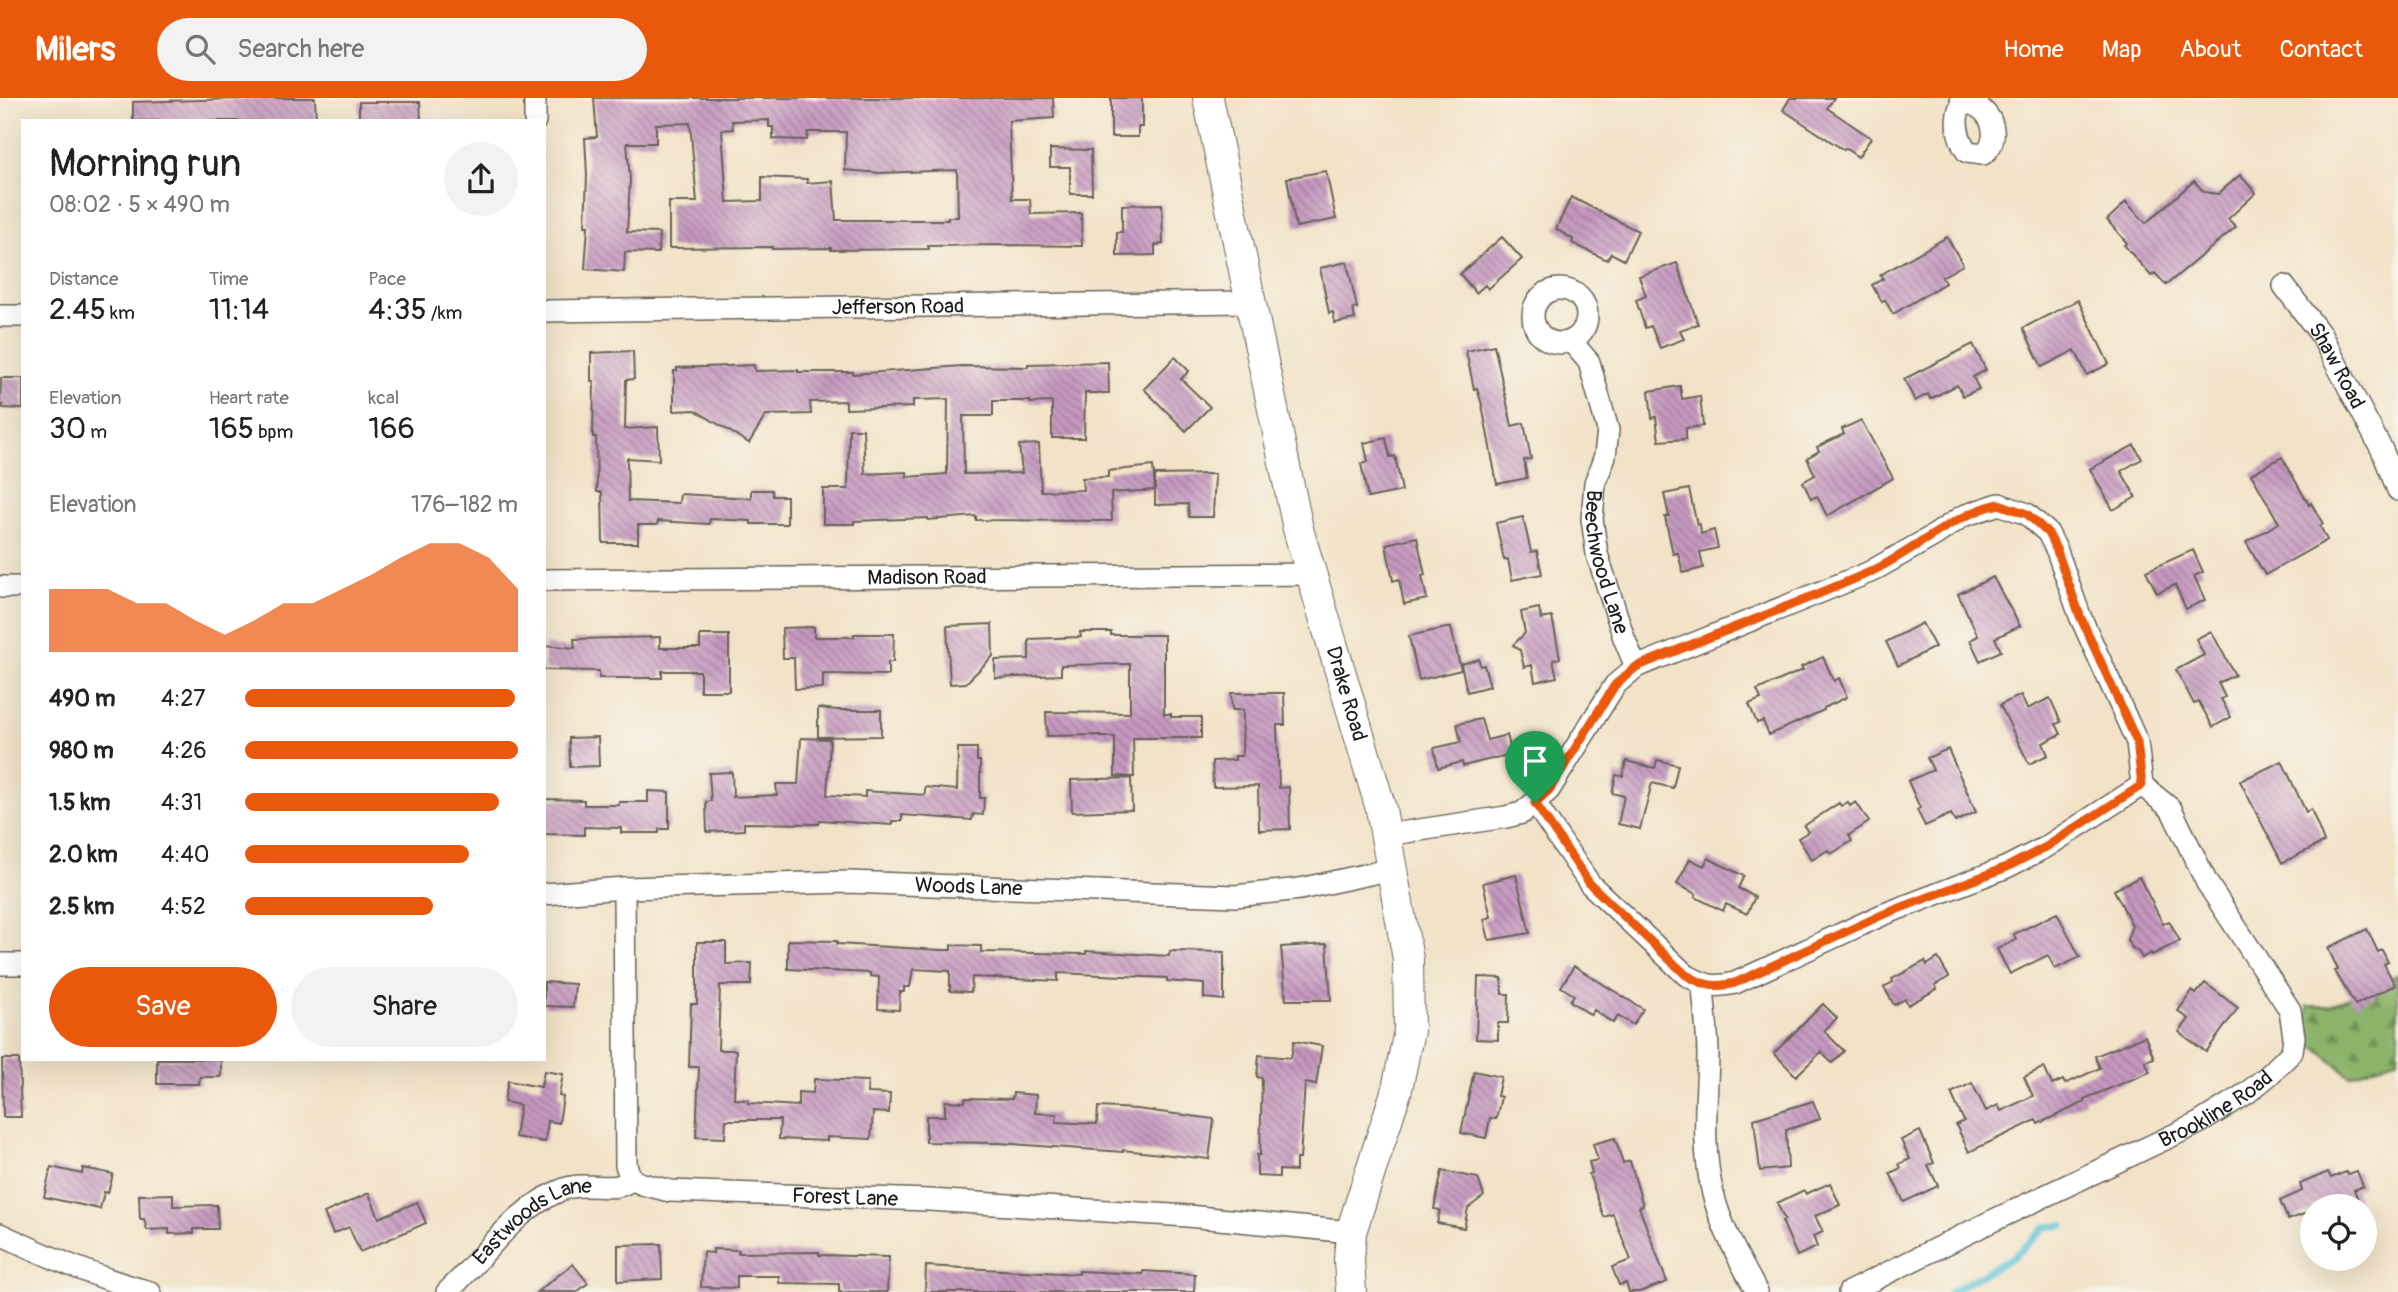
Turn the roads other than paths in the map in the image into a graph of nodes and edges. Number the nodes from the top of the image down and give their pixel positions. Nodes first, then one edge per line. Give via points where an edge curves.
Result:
1 (535, 98) edge
2 (1208, 99) edge
3 (535, 119) edge
4 (2284, 286) dead end
5 (1250, 302) junction
6 (546, 311) edge
7 (0, 316) edge
8 (21, 316) edge
9 (1571, 341) dead end
10 (2398, 489) edge
11 (1311, 574) junction
12 (546, 580) edge
13 (0, 587) edge
14 (21, 587) edge
15 (1636, 667) junction
16 (2142, 785) junction
17 (1535, 803) junction
18 (1386, 835) junction
19 (1392, 869) junction
20 (624, 888) junction
21 (546, 894) edge
22 (0, 964) edge
23 (21, 964) edge
24 (1703, 985) junction
25 (631, 1179) junction
26 (1351, 1232) junction
27 (0, 1234) edge
28 (150, 1292) edge
29 (447, 1292) edge
30 (1351, 1292) edge
31 (1757, 1292) edge
32 (1850, 1292) edge

1 - 3 street
2 - 5 street, Drake Road
4 - 10 street, Shaw Road via 2321,335
5 - 6 street, Jefferson Road
5 - 11 street, Drake Road
7 - 8 street
9 - 15 street, Beechwood Lane via 1589,362 1608,429 1592,519 1597,554
11 - 12 street, Madison Road
11 - 18 street, Drake Road
13 - 14 street
15 - 16 street via 1870,572 1963,516 1999,504 2027,514 2048,533 2137,742
15 - 17 street via 1615,685 1549,790
16 - 24 street via 2007,867 1882,915 1735,983
16 - 32 street, Brookline Road via 2171,809 2207,883 2290,1010 2292,1052 2247,1093 2199,1123
17 - 18 street via 1506,817
17 - 24 street via 1590,884 1686,975
18 - 19 street, Drake Road
19 - 20 street, Woods Lane via 1300,889 1235,895 848,882
19 - 26 street, Drake Road via 1408,959 1409,1031 1397,1089
20 - 21 street, Woods Lane
20 - 25 street via 625,1165
22 - 23 street
24 - 31 street via 1708,1053 1704,1117 1713,1194 1737,1256
25 - 26 street, Forest Lane via 670,1191 970,1202
25 - 29 street, Eastwoods Lane via 616,1188 587,1184 565,1188 541,1202 517,1219
26 - 30 street, Drake Road
27 - 28 street via 75,1269

